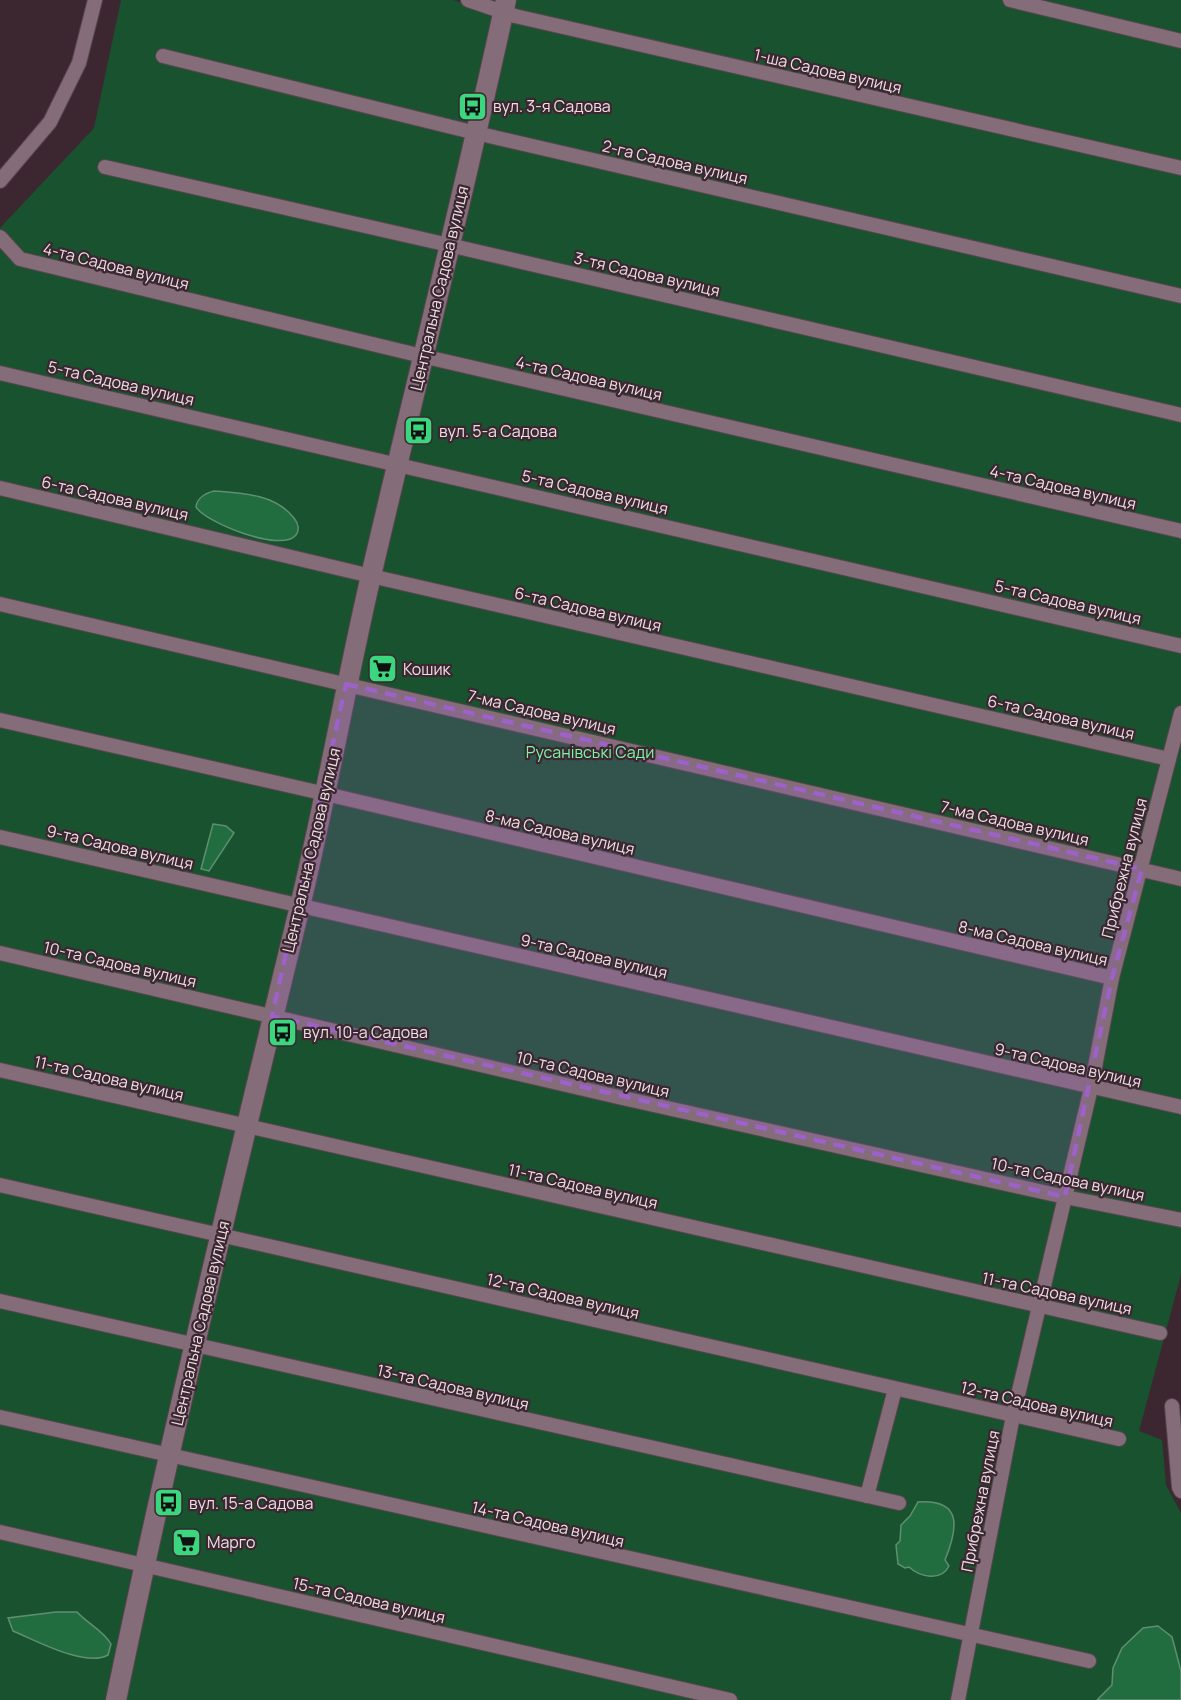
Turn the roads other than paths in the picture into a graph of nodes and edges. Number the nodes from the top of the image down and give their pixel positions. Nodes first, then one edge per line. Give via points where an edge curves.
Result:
1 (95, 0) edge
2 (468, 0) edge
3 (1010, 0) edge
4 (505, 7) edge
5 (1181, 41) edge
6 (163, 56) dead end
7 (476, 134) junction
8 (105, 167) dead end
9 (1181, 168) edge
10 (0, 181) edge
11 (0, 237) edge
12 (449, 245) junction
13 (1181, 296) edge
14 (422, 356) junction
15 (0, 373) edge
16 (1181, 415) edge
17 (398, 463) junction
18 (0, 488) edge
19 (1181, 531) edge
20 (371, 576) junction
21 (0, 604) edge
22 (1181, 646) edge
23 (346, 684) junction
24 (1181, 713) edge
25 (0, 720) edge
26 (1179, 728) edge
27 (1169, 759) junction
28 (326, 794) junction
29 (0, 837) edge
30 (1142, 869) junction
31 (1181, 879) edge
32 (300, 905) junction
33 (0, 953) edge
34 (1112, 978) junction
35 (272, 1016) junction
36 (0, 1070) edge
37 (1091, 1088) junction
38 (1181, 1107) edge
39 (246, 1127) junction
40 (0, 1185) edge
41 (1065, 1197) junction
42 (1181, 1220) edge
43 (219, 1235) junction
44 (0, 1301) edge
45 (1039, 1306) junction
46 (1160, 1332) dead end
47 (194, 1346) junction
48 (895, 1389) junction
49 (1172, 1406) dead end
50 (1013, 1416) junction
51 (0, 1417) edge
52 (1119, 1439) dead end
53 (170, 1456) junction
54 (1181, 1491) edge
55 (867, 1496) junction
56 (899, 1503) dead end
57 (0, 1532) edge
58 (145, 1565) junction
59 (971, 1635) junction
60 (1089, 1661) dead end
61 (120, 1699) edge
62 (730, 1700) edge
63 (958, 1700) edge

1 - 10 street via 79,63 50,122
2 - 4 street, 1-ша Садова вулиця
3 - 5 street
4 - 7 main road, Центральна Садова вулиця
4 - 9 street, 1-ша Садова вулиця
6 - 7 street, 2-га Садова вулиця
7 - 12 main road, Центральна Садова вулиця
7 - 13 street, 2-га Садова вулиця
8 - 12 street, 3-тя Садова вулиця
11 - 14 street, 4-та Садова вулиця via 20,260
12 - 14 main road, Центральна Садова вулиця
12 - 16 street, 3-тя Садова вулиця
14 - 17 main road, Центральна Садова вулиця
14 - 19 street, 4-та Садова вулиця
15 - 17 street, 5-та Садова вулиця
17 - 20 main road, Центральна Садова вулиця
17 - 22 street, 5-та Садова вулиця
18 - 20 street, 6-та Садова вулиця
20 - 23 main road, Центральна Садова вулиця
20 - 27 street, 6-та Садова вулиця
21 - 23 street, 7-ма Садова вулиця
23 - 28 main road, Центральна Садова вулиця
23 - 30 street, 7-ма Садова вулиця
24 - 26 street, Прибрежна вулиця
25 - 28 street, 8-ма Садова вулиця
26 - 27 street, Прибрежна вулиця
27 - 30 street, Прибрежна вулиця
28 - 32 main road, Центральна Садова вулиця
28 - 34 street, 8-ма Садова вулиця
29 - 32 street, 9-та Садова вулиця
30 - 31 street, 7-ма Садова вулиця
30 - 34 street, Прибрежна вулиця
32 - 35 main road, Центральна Садова вулиця
32 - 37 street, 9-та Садова вулиця
33 - 35 street, 10-та Садова вулиця
34 - 37 street, Прибрежна вулиця
35 - 39 main road, Центральна Садова вулиця
35 - 41 street, 10-та Садова вулиця
36 - 39 street, 11-та Садова вулиця
37 - 38 street, 9-та Садова вулиця
37 - 41 street, Прибрежна вулиця
39 - 43 main road, Центральна Садова вулиця
39 - 45 street, 11-та Садова вулиця
40 - 43 street, 12-та Садова вулиця
41 - 42 street, 10-та Садова вулиця
41 - 45 street, Прибрежна вулиця
43 - 47 main road, Центральна Садова вулиця
43 - 48 street, 12-та Садова вулиця
44 - 47 street, 13-та Садова вулиця
45 - 46 street, 11-та Садова вулиця
45 - 50 street, Прибрежна вулиця
47 - 53 main road, Центральна Садова вулиця
47 - 55 street, 13-та Садова вулиця
48 - 50 street, 12-та Садова вулиця
48 - 55 street
49 - 54 street
50 - 52 street, 12-та Садова вулиця
50 - 59 street, Прибрежна вулиця
51 - 53 street, 14-та Садова вулиця
53 - 58 main road, Центральна Садова вулиця
53 - 59 street, 14-та Садова вулиця
55 - 56 street, 13-та Садова вулиця
57 - 58 street, 15-та Садова вулиця
58 - 61 main road, Центральна Садова вулиця
58 - 62 street, 15-та Садова вулиця
59 - 60 street, 14-та Садова вулиця
59 - 63 street, Прибрежна вулиця

